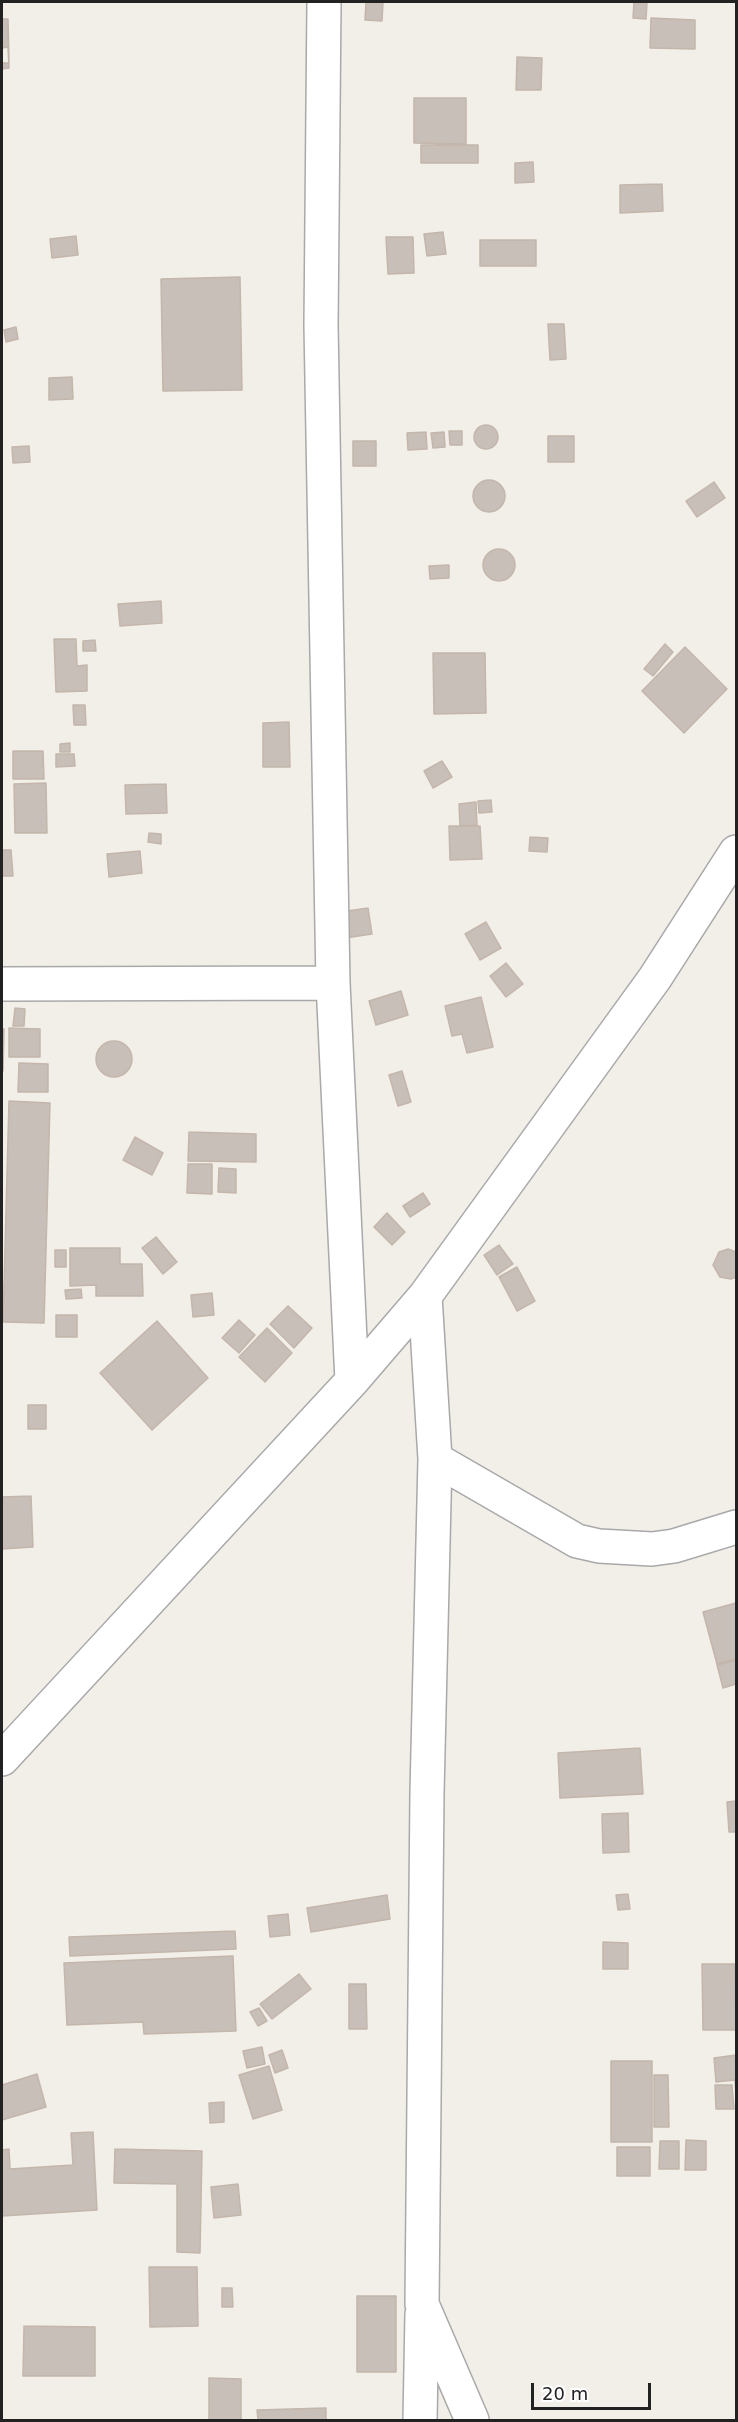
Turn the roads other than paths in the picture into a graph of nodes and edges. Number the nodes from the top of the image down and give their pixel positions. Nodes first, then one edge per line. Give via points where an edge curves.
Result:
1 (324, 2) edge
2 (736, 852) edge
3 (333, 983) junction
4 (2, 984) edge
5 (425, 1296) junction
6 (352, 1382) junction
7 (435, 1459) junction
8 (736, 1527) edge
9 (2, 1759) edge
10 (422, 2304) junction
11 (420, 2421) edge
12 (472, 2421) edge

1 - 3 street via 321,326
2 - 5 street via 655,978
3 - 4 street
3 - 6 street
5 - 6 street
5 - 7 street
6 - 9 street
7 - 8 street via 577,1541 599,1546 674,1546
7 - 10 street
10 - 11 street
10 - 12 street

